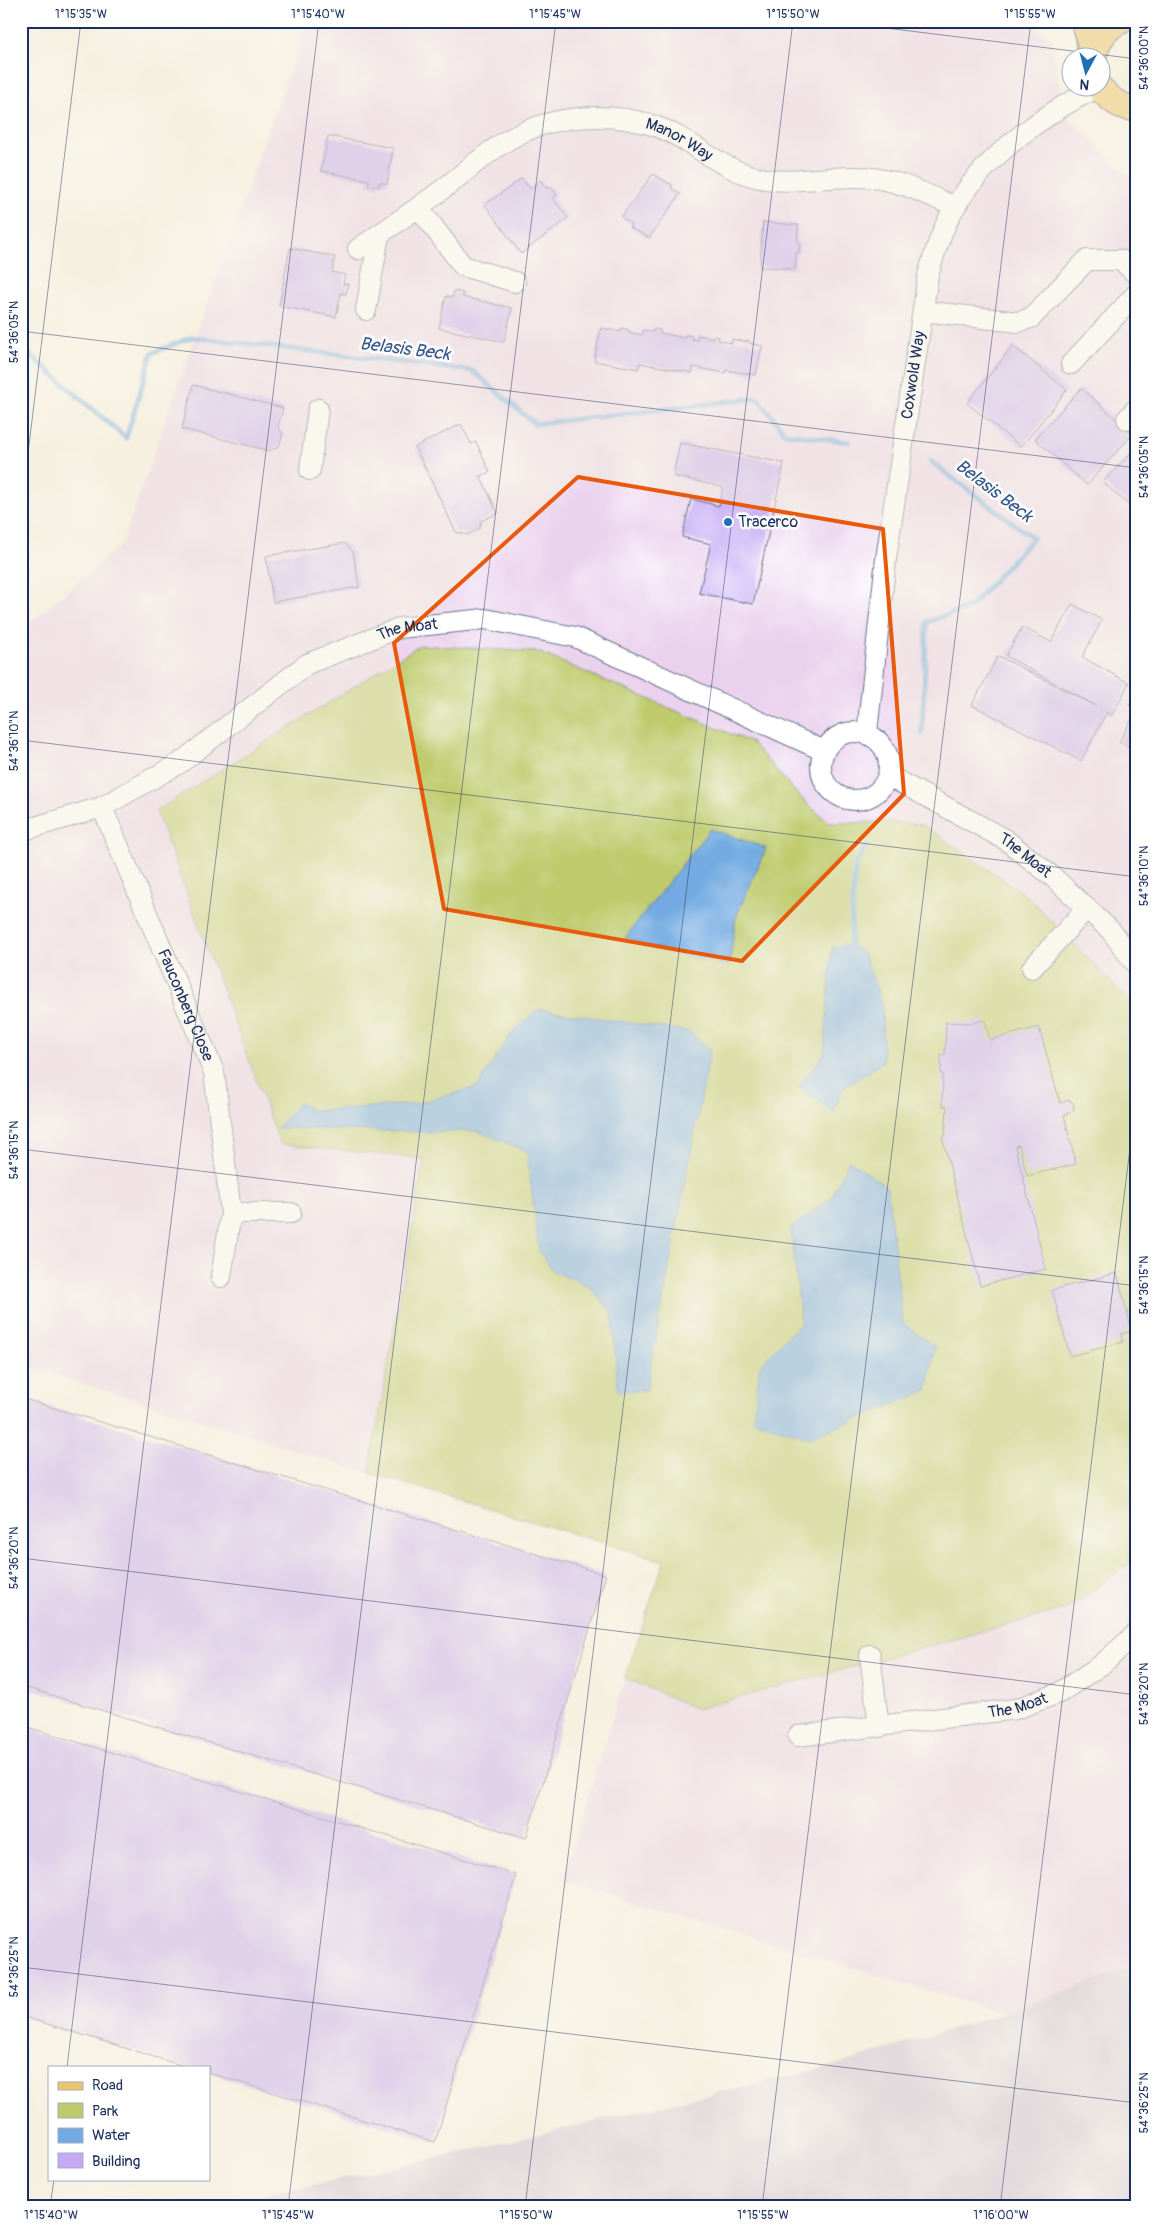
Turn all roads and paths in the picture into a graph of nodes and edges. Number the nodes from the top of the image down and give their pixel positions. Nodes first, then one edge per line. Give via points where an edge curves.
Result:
1 (1083, 21) edge
2 (1121, 21) edge
3 (1090, 48) edge
4 (1095, 48) edge
5 (1077, 98) edge
6 (1110, 98) edge
7 (1135, 109) edge
8 (955, 207) junction
9 (419, 208) junction
10 (379, 234) junction
11 (358, 249) dead end
12 (1137, 275) edge
13 (515, 282) dead end
14 (1137, 293) edge
15 (366, 310) dead end
16 (924, 311) junction
17 (1071, 364) dead end
18 (318, 409) dead end
19 (310, 470) dead end
20 (868, 733) junction
21 (824, 751) junction
22 (889, 776) junction
23 (102, 807) junction
24 (21, 831) edge
25 (1086, 908) junction
26 (1137, 966) edge
27 (1032, 968) dead end
28 (231, 1213) junction
29 (291, 1214) dead end
30 (221, 1277) dead end
31 (1137, 1633) edge
32 (870, 1655) dead end
33 (879, 1727) junction
34 (798, 1736) dead end

1 - 3 main road
2 - 4 main road via 1104,32
5 - 8 street, Coxwold Way via 992,160
6 - 7 main road
8 - 9 street, Manor Way via 889,180 859,176 770,180 742,174 718,163 675,134 639,122 608,117 557,121 508,140
8 - 16 street, Coxwold Way via 936,245 928,275
9 - 10 street, Manor Way
9 - 13 street via 463,266
10 - 11 street, Manor Way
10 - 15 street
12 - 16 street via 1121,260 1087,260 1031,318 1018,322
14 - 17 street
16 - 20 street, Coxwold Way via 886,559
18 - 19 street
20 - 21 street via 851,732 835,738
20 - 22 street via 882,743 890,759
21 - 22 street via 821,770 828,787 843,798 862,800 879,792
21 - 23 street, The Moat via 575,638 484,619 399,628 307,664 180,763
22 - 25 street, The Moat via 1006,840 1054,877
23 - 24 street, The Moat
23 - 28 street, Fauconberg Close via 214,1072
25 - 26 street, The Moat via 1111,931
25 - 27 street
28 - 29 street
28 - 30 street, Fauconberg Close
31 - 33 street, The Moat via 1101,1665 1059,1693 1016,1709
32 - 33 street
33 - 34 street, The Moat

